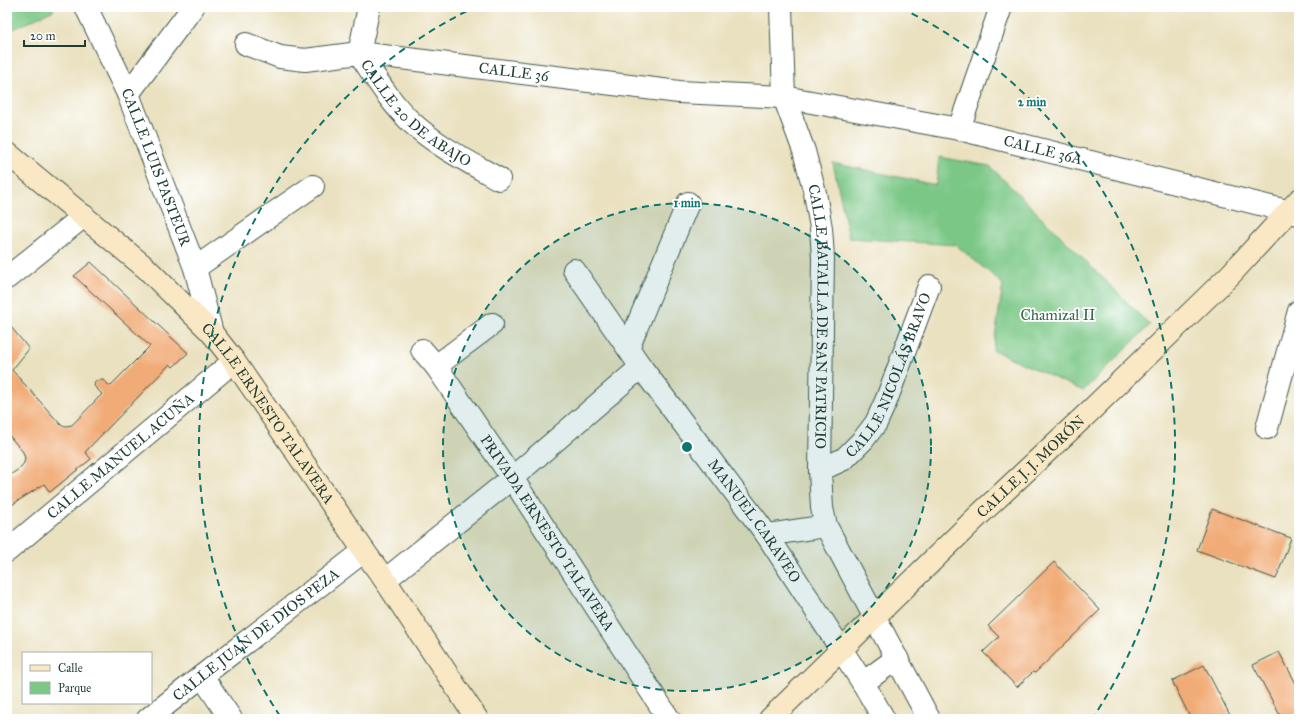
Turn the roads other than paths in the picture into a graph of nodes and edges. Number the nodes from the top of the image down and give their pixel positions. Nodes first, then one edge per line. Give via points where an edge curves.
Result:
1 (86, 7) edge
2 (193, 7) edge
3 (369, 7) edge
4 (781, 7) edge
5 (1001, 7) edge
6 (246, 44) dead end
7 (359, 54) junction
8 (128, 94) junction
9 (784, 97) junction
10 (959, 129) junction
11 (7, 153) edge
12 (499, 179) dead end
13 (312, 186) dead end
14 (688, 203) dead end
15 (1295, 208) edge
16 (84, 216) junction
17 (195, 268) junction
18 (574, 270) dead end
19 (7, 278) edge
20 (929, 286) dead end
21 (1299, 311) edge
22 (492, 324) dead end
23 (212, 334) junction
24 (628, 348) junction
25 (422, 350) dead end
26 (234, 362) junction
27 (436, 366) junction
28 (641, 367) junction
29 (1267, 428) dead end
30 (820, 470) junction
31 (512, 478) junction
32 (826, 526) junction
33 (767, 535) junction
34 (7, 551) edge
35 (364, 551) junction
36 (385, 580) junction
37 (875, 618) junction
38 (841, 650) junction
39 (897, 658) junction
40 (202, 676) junction
41 (863, 683) junction
42 (148, 719) edge
43 (231, 719) edge
44 (476, 719) edge
45 (669, 719) edge
46 (770, 719) edge
47 (884, 719) edge
48 (929, 719) edge

1 - 8 street, CALLE LUIS PASTEUR
2 - 8 street
3 - 7 street, CALLE 20 DE ABAJO
4 - 9 street, CALLE BATALLA DE SAN PATRICIO
5 - 10 street
6 - 7 street, CALLE 36 via 280,57 305,60
7 - 9 street, CALLE 36 via 679,92
7 - 12 street, CALLE 20 DE ABAJO via 412,122 441,145
8 - 17 street, CALLE LUIS PASTEUR
9 - 10 street, CALLE 36A
9 - 30 street, CALLE BATALLA DE SAN PATRICIO via 804,151 821,228 823,258
10 - 15 street, CALLE 36A
11 - 16 street, CALLE ERNESTO TALAVERA
13 - 17 street
14 - 24 street
15 - 37 street, CALLE J. J. MORÓN via 1230,275
16 - 19 street
16 - 23 street, CALLE ERNESTO TALAVERA via 146,268
17 - 23 street, CALLE LUIS PASTEUR
18 - 24 street, MANUEL CARAVEO
20 - 30 street, CALLE NICOLÁS BRAVO via 876,423 844,459
21 - 29 street
22 - 27 street
23 - 26 street, CALLE ERNESTO TALAVERA
24 - 28 street, MANUEL CARAVEO
25 - 27 street, PRIVADA ERNESTO TALAVERA
26 - 34 street, CALLE MANUEL ACUÑA
26 - 35 street, CALLE ERNESTO TALAVERA
27 - 31 street, PRIVADA ERNESTO TALAVERA
28 - 31 street
28 - 33 street, MANUEL CARAVEO
30 - 32 street, CALLE BATALLA DE SAN PATRICIO via 822,508
31 - 36 street
31 - 45 street, PRIVADA ERNESTO TALAVERA
32 - 33 street
32 - 37 street, CALLE BATALLA DE SAN PATRICIO
33 - 38 street, MANUEL CARAVEO
35 - 36 street, CALLE ERNESTO TALAVERA
35 - 40 street, CALLE JUAN DE DIOS PEZA
36 - 44 street, CALLE ERNESTO TALAVERA
37 - 38 street, CALLE J. J. MORÓN
37 - 39 street, CALLE BATALLA DE SAN PATRICIO
38 - 41 street, MANUEL CARAVEO
38 - 46 street, CALLE J. J. MORÓN
39 - 41 street
39 - 48 street, CALLE BATALLA DE SAN PATRICIO
40 - 42 street, CALLE JUAN DE DIOS PEZA
40 - 43 street
41 - 47 street, MANUEL CARAVEO

